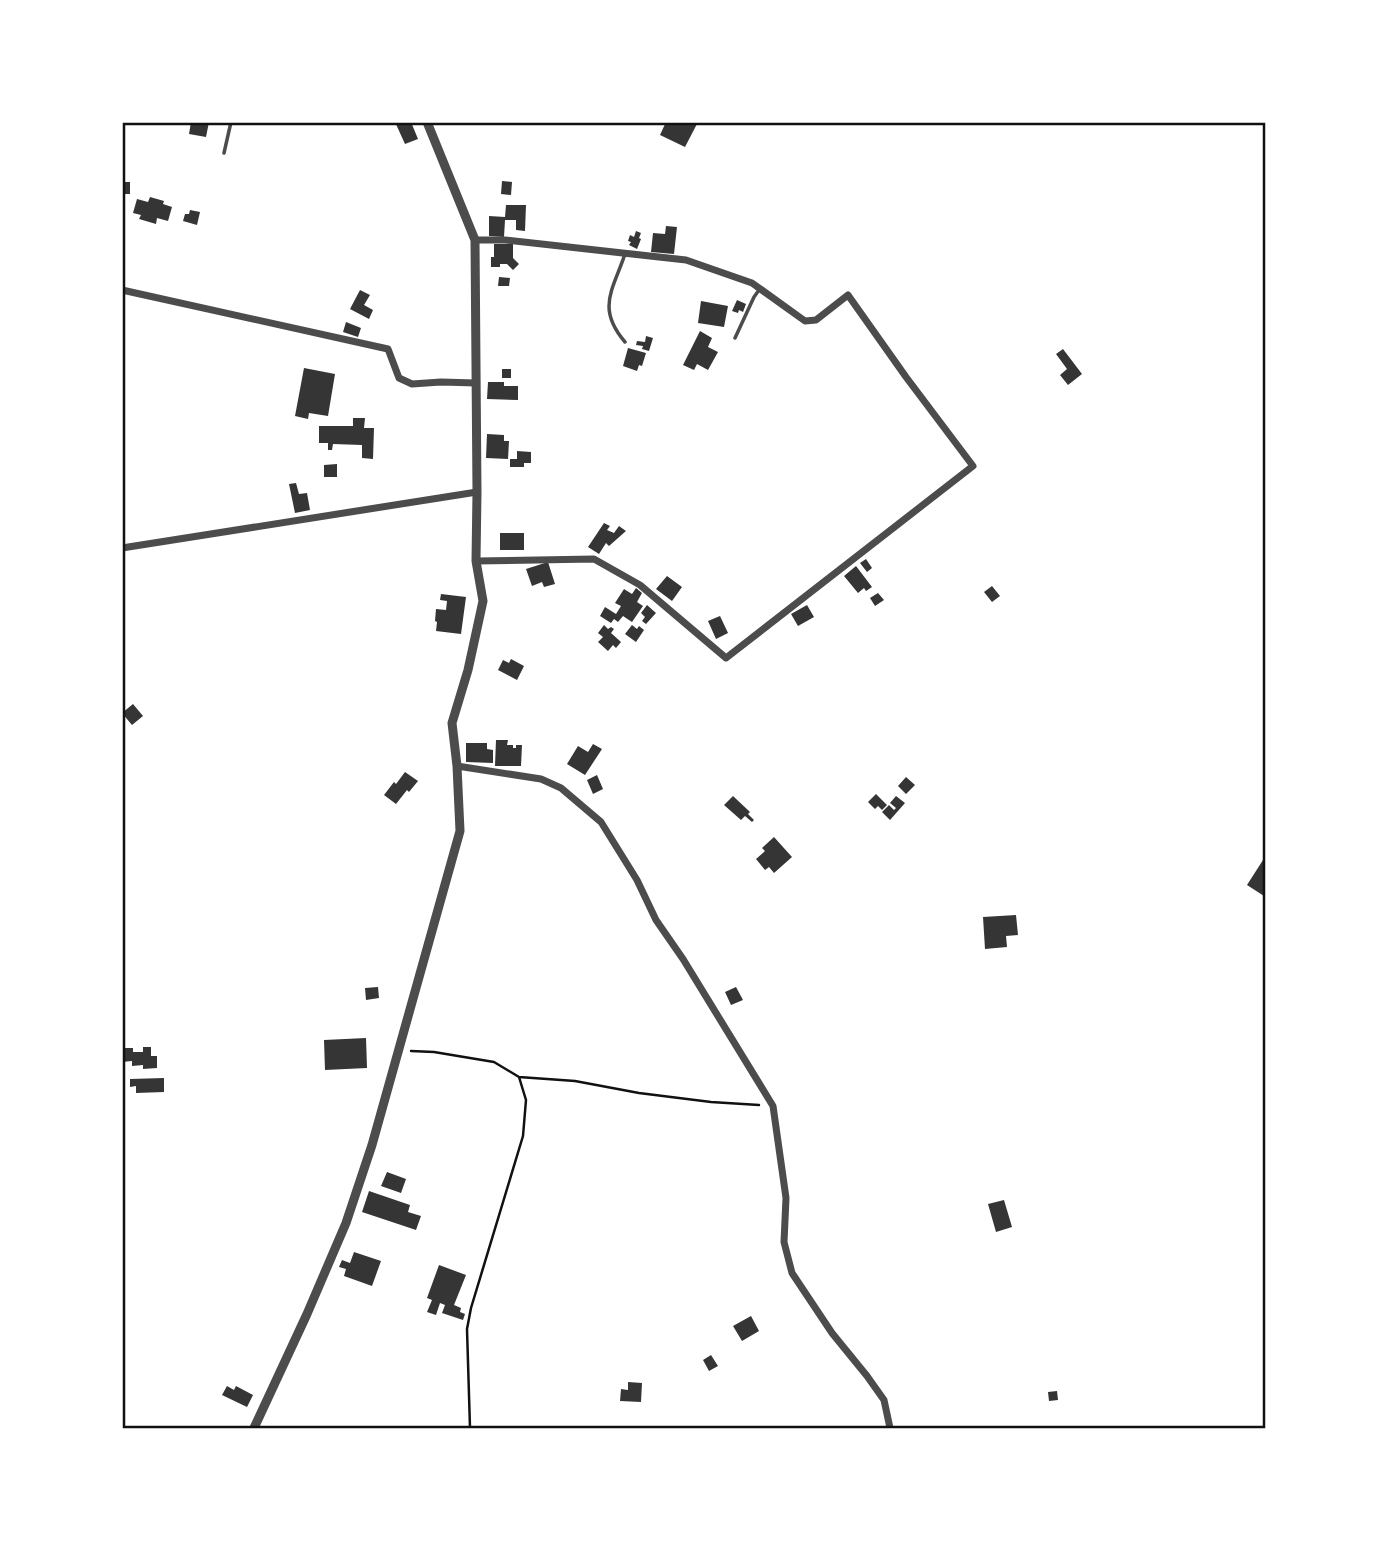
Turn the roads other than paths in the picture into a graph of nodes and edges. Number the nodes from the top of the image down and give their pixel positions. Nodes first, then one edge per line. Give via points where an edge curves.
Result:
1 (231, 122) edge
2 (427, 122) edge
3 (224, 153) dead end
4 (475, 240) junction
5 (625, 253) junction
6 (122, 289) edge
7 (760, 289) junction
8 (735, 338) dead end
9 (625, 341) dead end
10 (476, 383) junction
11 (477, 492) junction
12 (122, 548) edge
13 (475, 561) junction
14 (457, 766) junction
15 (254, 1429) edge
16 (890, 1429) edge

1 - 3 lane
2 - 4 street
4 - 5 street
4 - 10 street
5 - 7 street via 686,260
5 - 9 lane via 608,308
6 - 10 street via 388,349 399,378 412,384
7 - 8 lane
7 - 13 street via 805,321 816,320 848,295 973,466 726,658 640,585 594,559
10 - 11 street
11 - 12 street
11 - 13 street
13 - 14 street via 483,601 452,723
14 - 15 street via 460,831 372,1145 346,1223
14 - 16 street via 541,779 561,788 601,822 656,920 773,1106 786,1198 784,1242 792,1273 884,1400

